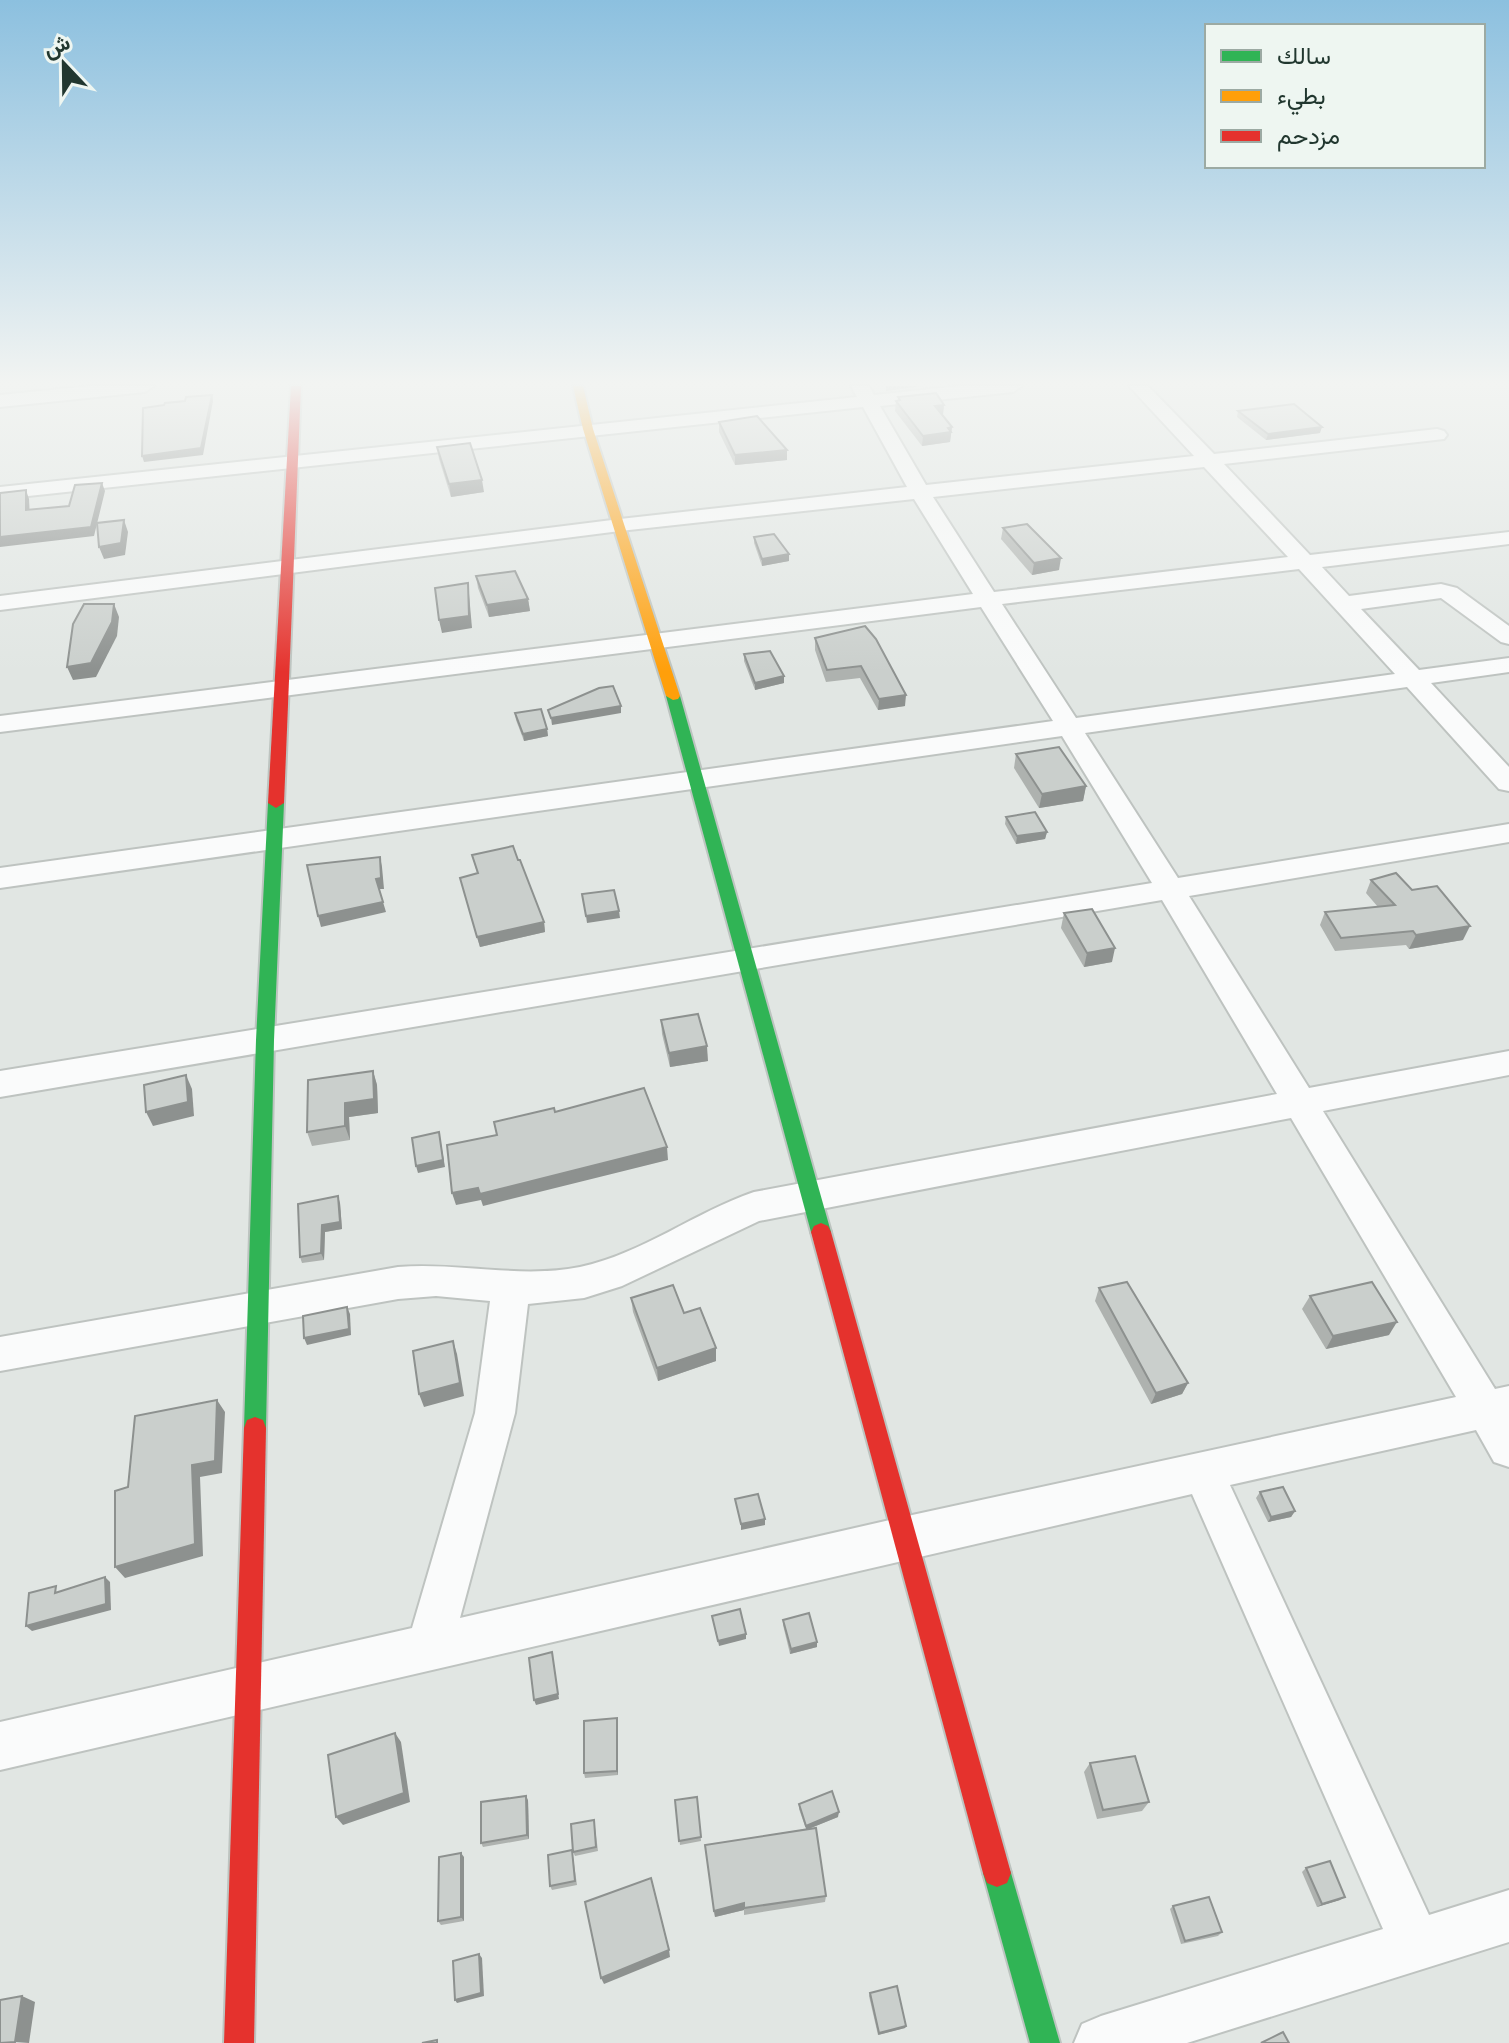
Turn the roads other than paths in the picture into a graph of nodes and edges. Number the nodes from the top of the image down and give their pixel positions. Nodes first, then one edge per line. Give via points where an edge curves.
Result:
1 (114, 481) edge
2 (293, 481) edge
3 (605, 481) edge
4 (914, 481) edge
5 (1007, 481) edge
6 (1230, 481) edge
7 (919, 491) junction
8 (0, 493) edge
9 (620, 525) junction
10 (1509, 538) edge
11 (1304, 561) junction
12 (289, 569) junction
13 (989, 599) junction
14 (0, 603) edge
15 (1344, 604) junction
16 (1509, 637) edge
17 (654, 640) junction
18 (1509, 665) edge
19 (1413, 678) junction
20 (280, 688) junction
21 (0, 724) edge
22 (1068, 725) junction
23 (699, 781) junction
24 (1509, 783) edge
25 (1509, 833) edge
26 (273, 839) junction
27 (0, 878) edge
28 (1168, 890) junction
29 (748, 961) junction
30 (265, 1040) junction
31 (1509, 1063) edge
32 (0, 1084) edge
33 (1298, 1103) junction
34 (811, 1196) junction
35 (511, 1289) junction
36 (256, 1306) junction
37 (0, 1354) edge
38 (1497, 1407) edge
39 (1509, 1448) edge
40 (1203, 1472) junction
41 (903, 1538) junction
42 (430, 1646) junction
43 (249, 1689) junction
44 (0, 1746) edge
45 (1509, 1916) edge
46 (1415, 1943) junction
47 (239, 2043) edge
48 (1045, 2043) edge
49 (1101, 2043) edge

1 - 8 street
2 - 12 street
3 - 9 street
4 - 7 street
5 - 7 street
6 - 11 street
7 - 9 street
7 - 13 street
9 - 12 street
9 - 17 street
10 - 11 street
11 - 13 street
11 - 15 street
12 - 14 street
12 - 20 street
13 - 17 street
13 - 22 street
15 - 16 street via 1441,591
15 - 19 street
17 - 20 street
17 - 23 street
18 - 19 street
19 - 22 street
19 - 24 street
20 - 21 street
20 - 26 street
22 - 23 street
22 - 28 street
23 - 26 street
23 - 29 street
25 - 28 street
26 - 27 street
26 - 30 street
28 - 29 street
28 - 33 street
29 - 30 street
29 - 34 street
30 - 32 street
30 - 36 street
31 - 33 street
33 - 34 street
33 - 38 street
34 - 35 street via 726,1217 640,1264 600,1278
34 - 41 street
35 - 36 street via 439,1280
35 - 42 street via 495,1413
36 - 37 street
36 - 43 street
38 - 39 street
38 - 40 street
40 - 41 street
40 - 46 street
41 - 42 street
41 - 48 street
42 - 43 street
43 - 44 street
43 - 47 street
45 - 46 street
46 - 49 street

